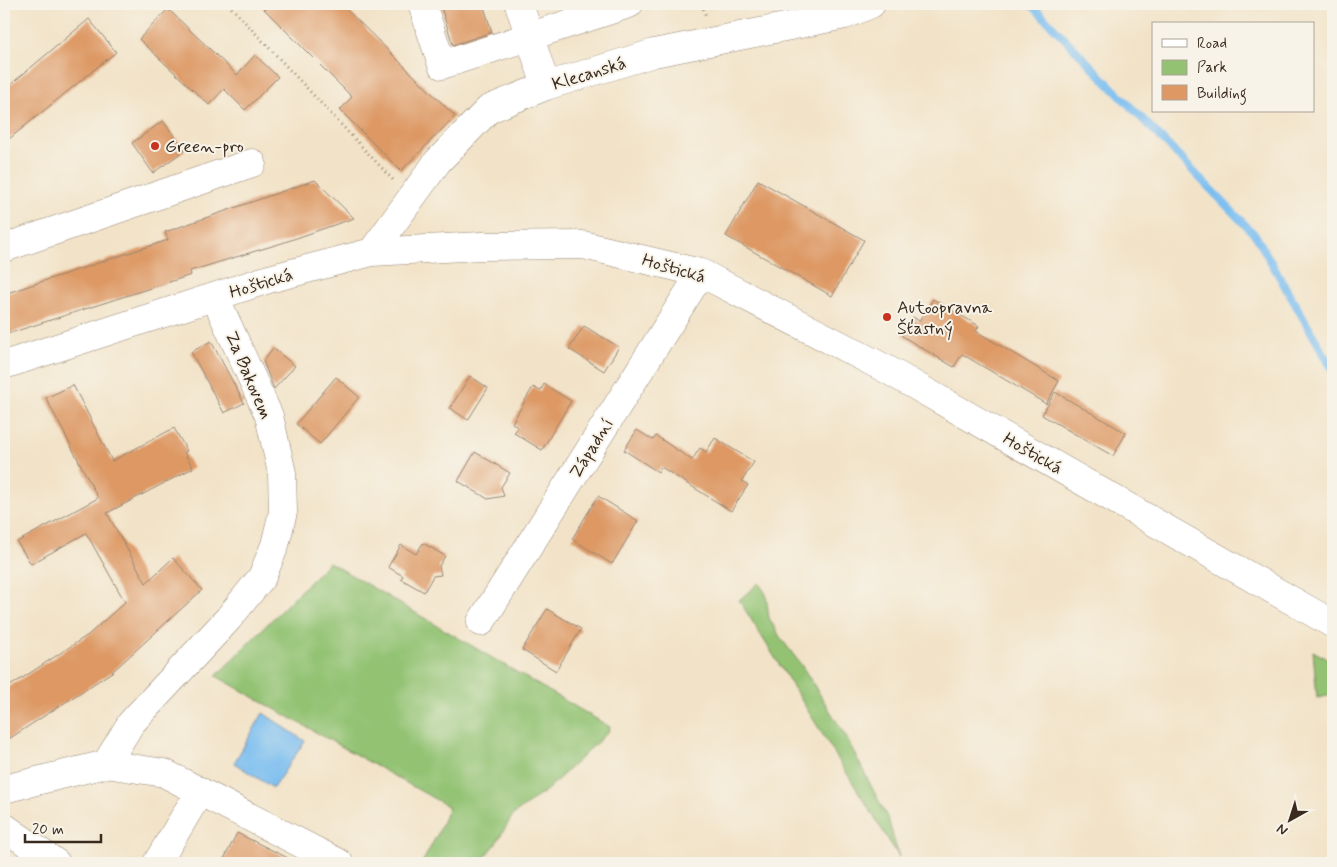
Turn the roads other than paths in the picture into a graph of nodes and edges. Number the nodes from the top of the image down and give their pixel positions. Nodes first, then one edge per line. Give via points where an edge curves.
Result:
1 (422, 4) edge
2 (519, 4) edge
3 (629, 4) edge
4 (871, 4) edge
5 (841, 10) edge
6 (530, 36) junction
7 (546, 86) junction
8 (252, 163) dead end
9 (4, 248) edge
10 (372, 252) junction
11 (701, 273) junction
12 (215, 296) junction
13 (4, 365) edge
14 (481, 622) dead end
15 (1333, 624) edge
16 (106, 764) junction
17 (4, 789) edge
18 (200, 791) junction
19 (4, 827) edge
20 (56, 863) edge
21 (157, 863) edge
22 (339, 863) edge

1 - 6 street via 442,65
2 - 6 street
3 - 6 street
4 - 5 street, Klecanská
5 - 7 street, Klecanská via 654,54
6 - 7 street
7 - 10 street, Klecanská via 489,109 438,161
8 - 9 street
10 - 11 street, Hoštická via 583,245
10 - 12 street, Hoštická
11 - 14 street, Západní
11 - 15 street, Hoštická via 886,369
12 - 13 street, Hoštická
12 - 16 street, Za Bakovem via 269,416 282,473 283,512 275,545 262,576 228,619 131,723
16 - 17 street
16 - 18 street via 164,773
18 - 21 street
18 - 22 street
19 - 20 street

